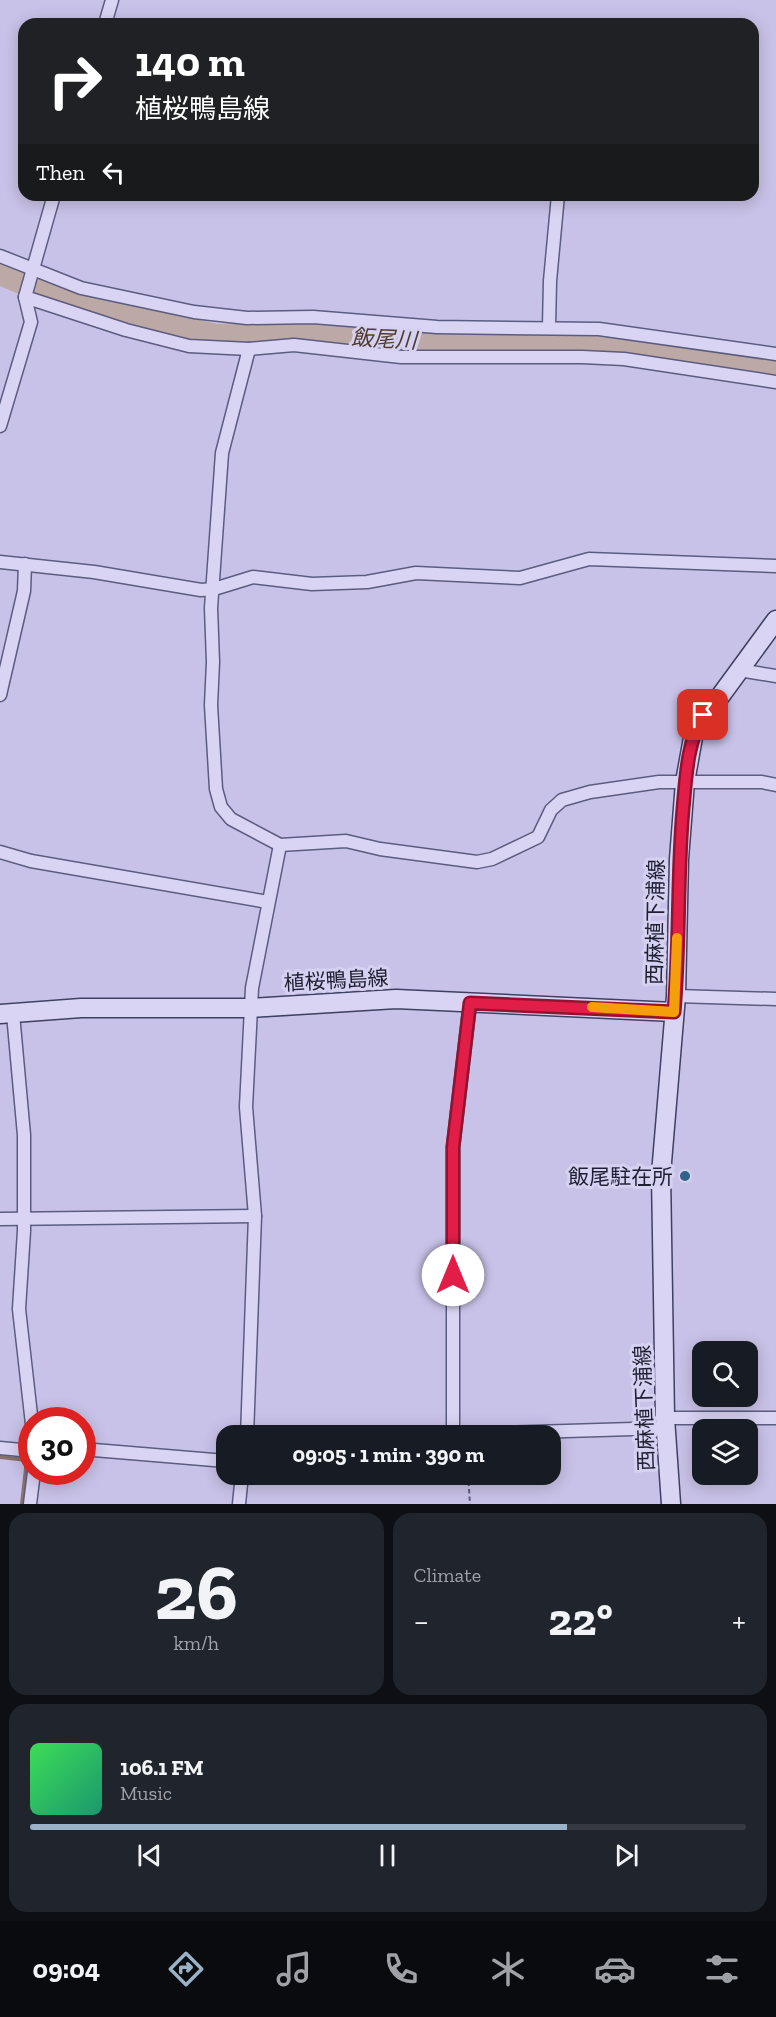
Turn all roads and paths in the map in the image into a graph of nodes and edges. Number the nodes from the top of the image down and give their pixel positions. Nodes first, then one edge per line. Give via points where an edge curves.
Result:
1 (112, 0) edge
2 (107, 18) edge
3 (52, 201) edge
4 (557, 201) edge
5 (0, 256) edge
6 (33, 270) junction
7 (25, 297) junction
8 (549, 327) junction
9 (249, 349) junction
10 (776, 354) edge
11 (776, 382) edge
12 (0, 426) edge
13 (0, 562) edge
14 (25, 564) junction
15 (776, 566) edge
16 (214, 589) junction
17 (776, 620) edge
18 (739, 670) junction
19 (776, 676) edge
20 (0, 695) edge
21 (685, 782) junction
22 (776, 785) edge
23 (279, 845) junction
24 (0, 852) edge
25 (268, 902) junction
26 (776, 999) edge
27 (470, 1003) junction
28 (675, 1004) junction
29 (251, 1008) junction
30 (6, 1014) edge
31 (255, 1216) junction
32 (24, 1218) junction
33 (0, 1219) edge
34 (30, 1407) edge
35 (776, 1418) edge
36 (665, 1423) junction
37 (247, 1425) edge
38 (453, 1425) edge
39 (561, 1428) edge
40 (0, 1448) edge
41 (18, 1450) edge
42 (96, 1450) edge
43 (216, 1460) edge
44 (32, 1485) edge
45 (241, 1485) edge
46 (469, 1485) edge
47 (30, 1504) edge
48 (239, 1504) edge
49 (470, 1504) edge
50 (671, 1504) edge

1 - 2 street
3 - 6 street
4 - 8 street
5 - 6 street
6 - 7 street
6 - 8 street via 81,288 194,312 247,318 313,317 437,327
7 - 9 street via 189,346
7 - 12 street via 31,322
8 - 10 street via 599,329
9 - 11 street via 294,345 401,357 582,357
9 - 16 street via 222,453
13 - 14 street
14 - 16 street
14 - 20 street via 24,591
15 - 16 street via 589,560 520,578 416,573 367,582 312,584 253,577
16 - 23 street via 211,705 216,789 221,807 231,819
17 - 18 main road, 西麻植下浦線
18 - 19 street
18 - 21 main road, 西麻植下浦線 via 694,732
21 - 22 street
21 - 23 street via 621,787 562,800 551,810 537,837 477,862 346,841
21 - 28 main road, 西麻植下浦線
23 - 25 street
24 - 25 street via 31,861
25 - 29 street via 253,972
26 - 28 street
27 - 28 main road, 植桜鴨島線
27 - 29 main road, 植桜鴨島線 via 396,999
27 - 38 street via 453,1147
28 - 36 main road, 西麻植下浦線 via 661,1174
29 - 30 main road, 植桜鴨島線 via 81,1008
29 - 31 street via 246,1107
30 - 32 street via 24,1135
31 - 32 street
31 - 37 street
32 - 33 street
32 - 34 street via 19,1310
35 - 36 street
36 - 39 street
36 - 50 main road, 西麻植下浦線
40 - 41 street
42 - 43 street
44 - 47 street
45 - 48 street
46 - 49 path

